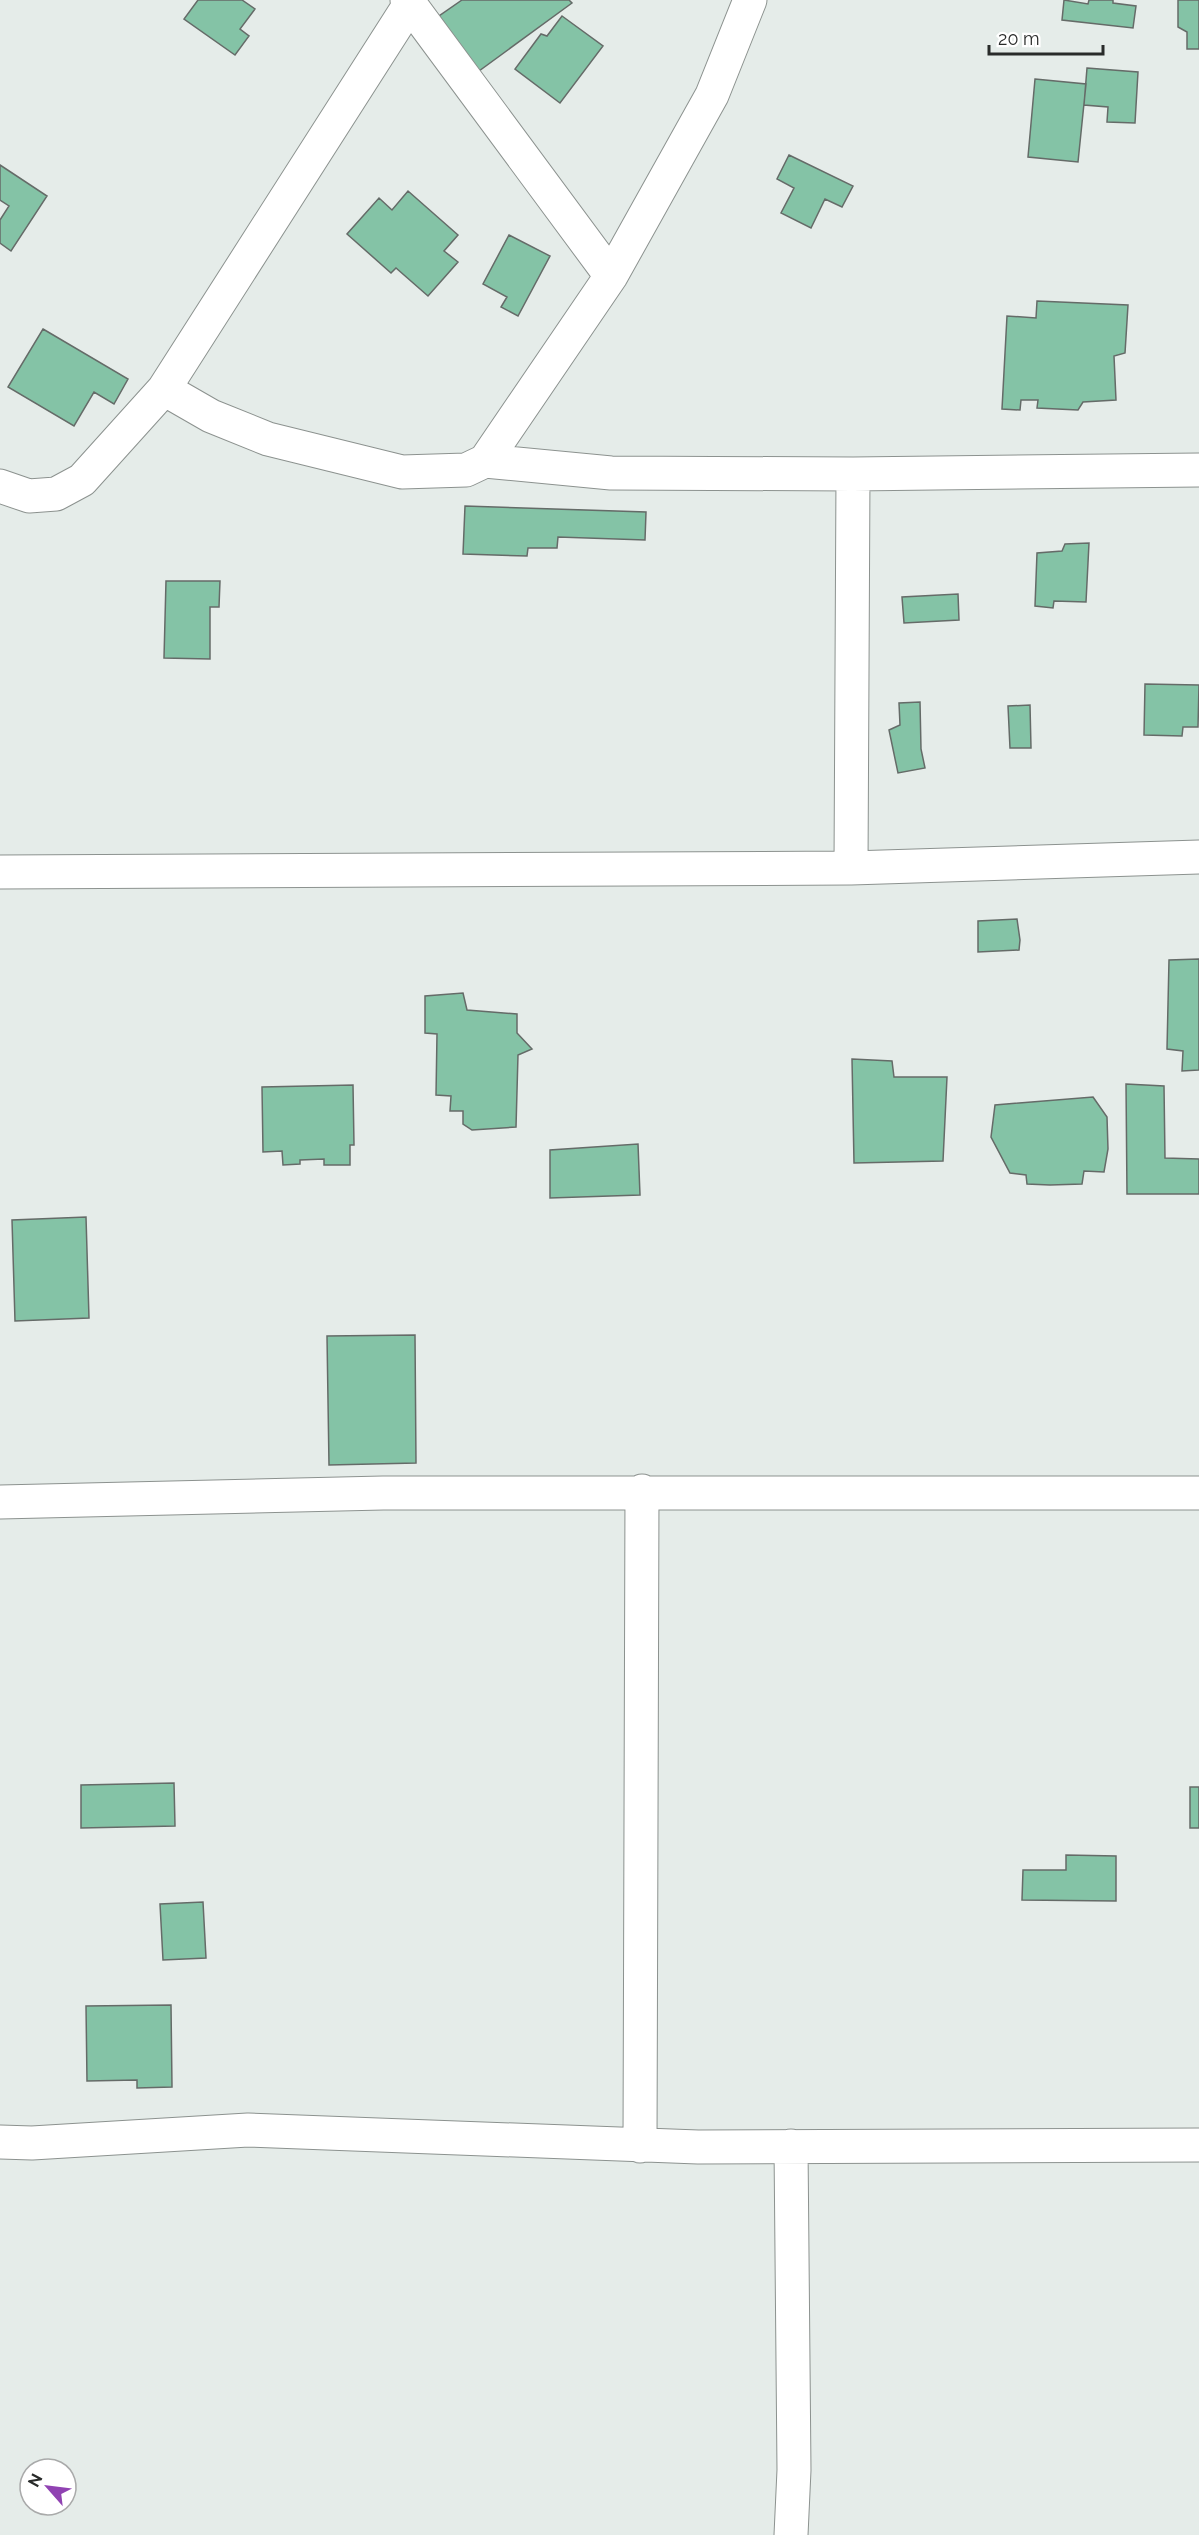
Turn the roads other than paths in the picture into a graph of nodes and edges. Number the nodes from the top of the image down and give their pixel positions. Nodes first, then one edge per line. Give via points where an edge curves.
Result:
1 (750, 0) edge
2 (408, 2) edge
3 (611, 276) junction
4 (164, 389) junction
5 (485, 461) junction
6 (1199, 470) edge
7 (853, 474) junction
8 (0, 486) edge
9 (1199, 857) edge
10 (851, 868) junction
11 (0, 872) edge
12 (642, 1491) junction
13 (1199, 1493) edge
14 (0, 1502) edge
15 (0, 2142) edge
16 (1199, 2145) edge
17 (640, 2146) junction
18 (791, 2146) junction
19 (791, 2535) edge

1 - 3 street via 712,95
2 - 3 street
2 - 4 street
3 - 5 street
4 - 5 street via 211,416 268,439 347,460 402,472 466,470
4 - 8 street via 82,480 56,494 29,496
5 - 7 street via 611,472
6 - 7 street
7 - 10 street
9 - 10 street
10 - 11 street
12 - 13 street
12 - 14 street
12 - 17 street
15 - 17 street via 248,2130
16 - 18 street
17 - 18 street
18 - 19 street

